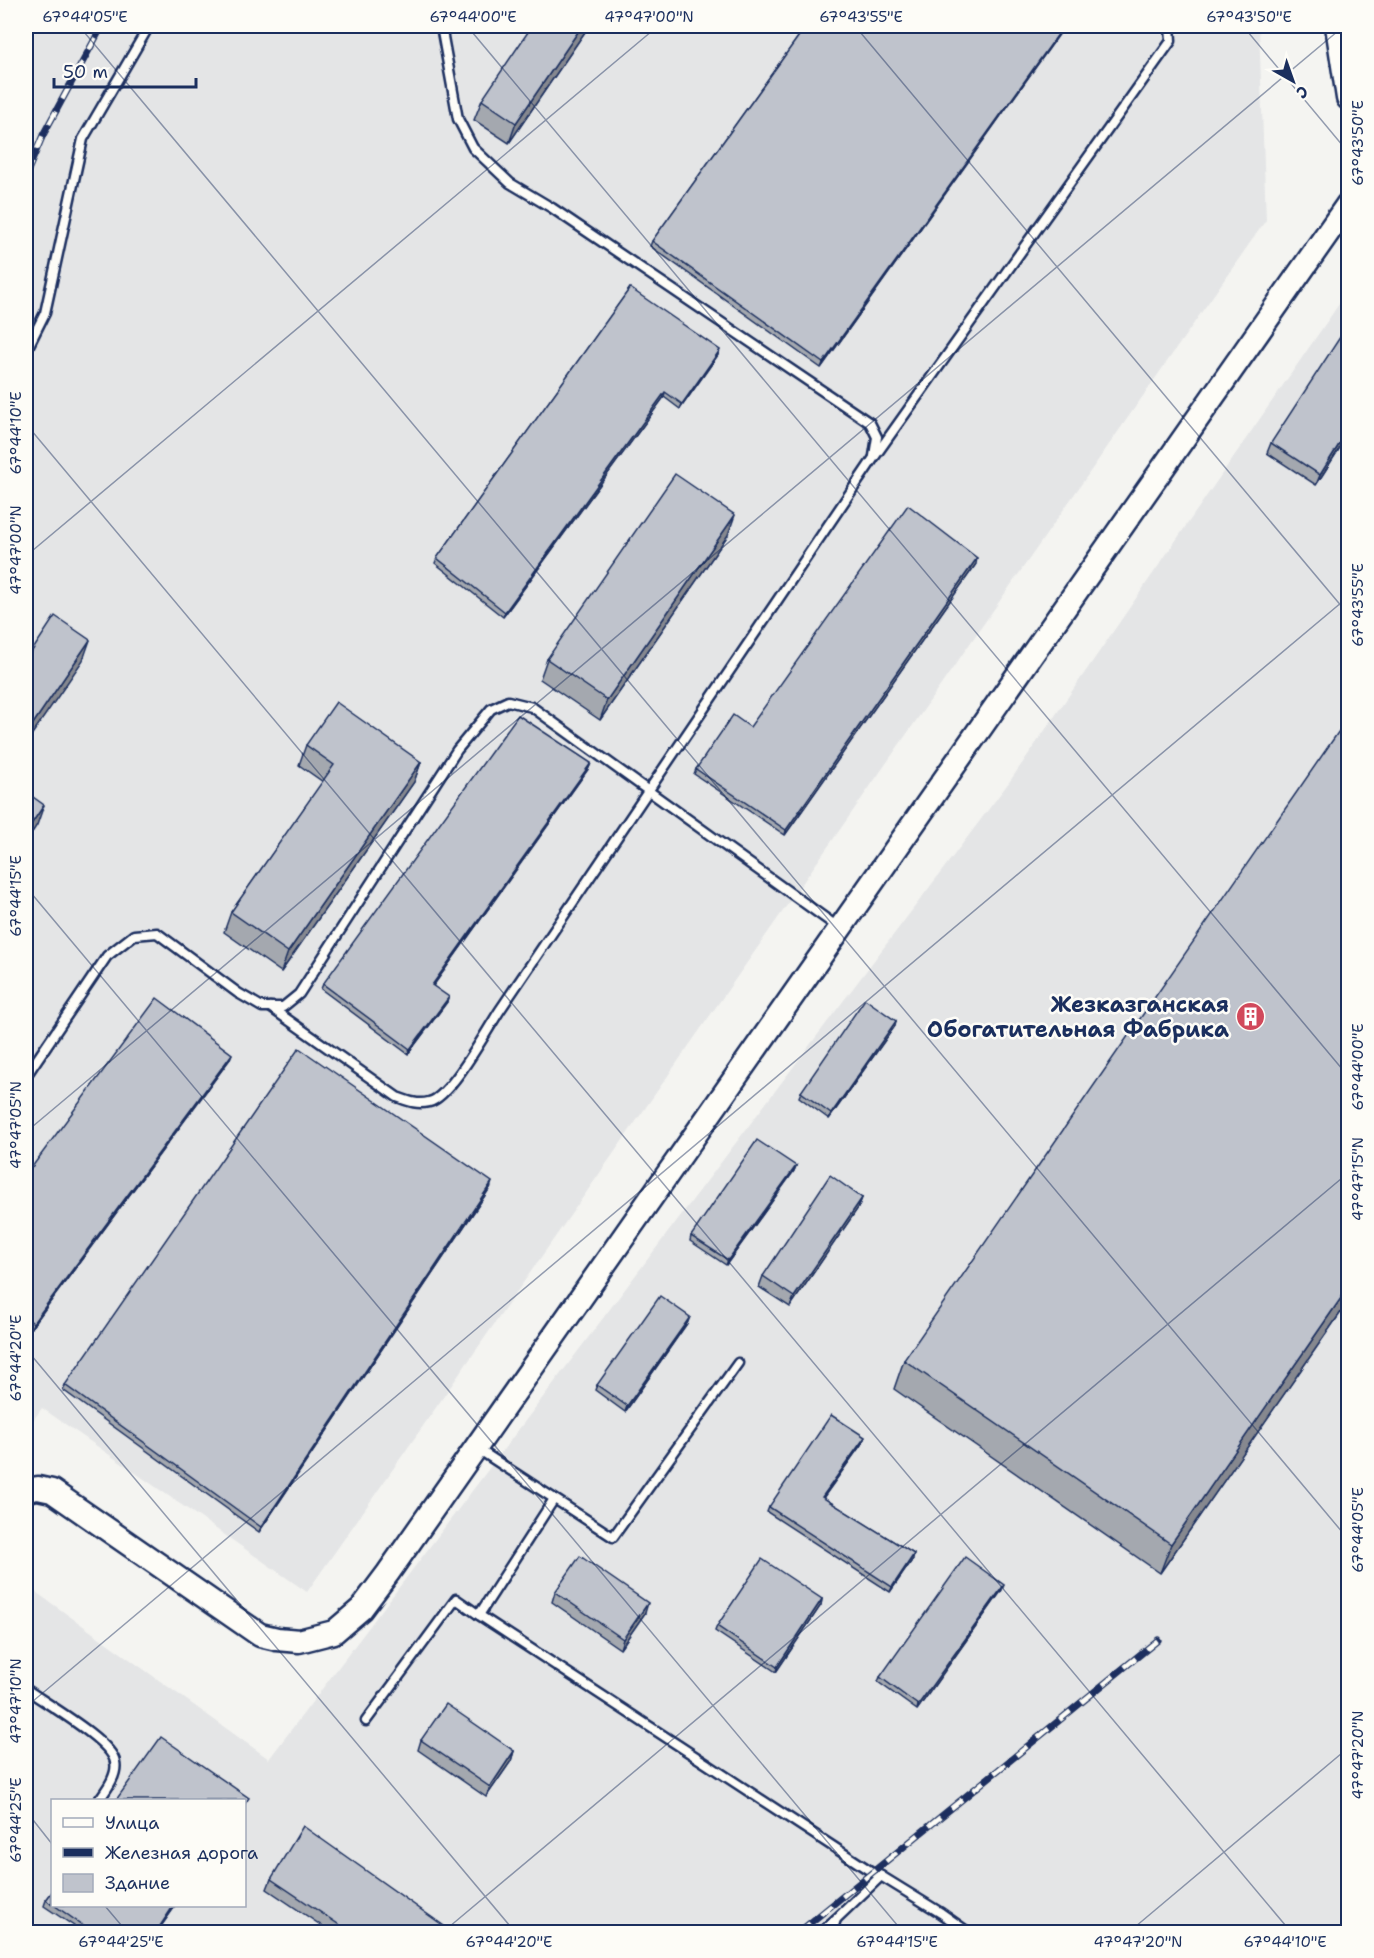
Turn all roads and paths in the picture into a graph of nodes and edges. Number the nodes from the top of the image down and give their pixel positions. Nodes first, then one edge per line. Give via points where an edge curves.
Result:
1 (149, 26) edge
2 (441, 26) edge
3 (449, 26) edge
4 (1170, 26) edge
5 (1337, 26) edge
6 (445, 49) junction
7 (1348, 98) edge
8 (1348, 204) edge
9 (26, 351) edge
10 (873, 459) junction
11 (649, 791) junction
12 (839, 929) junction
13 (270, 1007) junction
14 (26, 1076) edge
15 (738, 1363) dead end
16 (475, 1447) junction
17 (26, 1490) edge
18 (554, 1499) junction
19 (479, 1615) junction
20 (26, 1689) edge
21 (366, 1721) dead end
22 (100, 1799) edge
23 (881, 1876) junction
24 (836, 1919) junction
25 (821, 1932) edge
26 (832, 1932) edge
27 (968, 1932) edge

1 - 9 lane via 83,139 45,313
2 - 6 lane
3 - 6 lane
4 - 10 lane via 1171,41
5 - 7 street
6 - 10 lane via 458,120 473,148 510,183 870,423 877,437
8 - 12 street
10 - 11 lane
11 - 12 lane
11 - 13 lane via 532,707 508,701 492,709 457,750 299,993 283,1007
11 - 13 lane via 462,1071 431,1102 414,1104 397,1096
12 - 16 street
13 - 14 lane via 262,1007 238,993 157,933 134,934 107,956
15 - 18 lane via 613,1537
16 - 17 street via 361,1609 334,1632 299,1641 260,1635 52,1491
16 - 18 lane
18 - 19 lane
19 - 21 lane via 456,1599
19 - 23 lane
20 - 22 lane via 111,1751 116,1764
23 - 24 lane
23 - 27 lane
24 - 25 lane
24 - 26 lane

